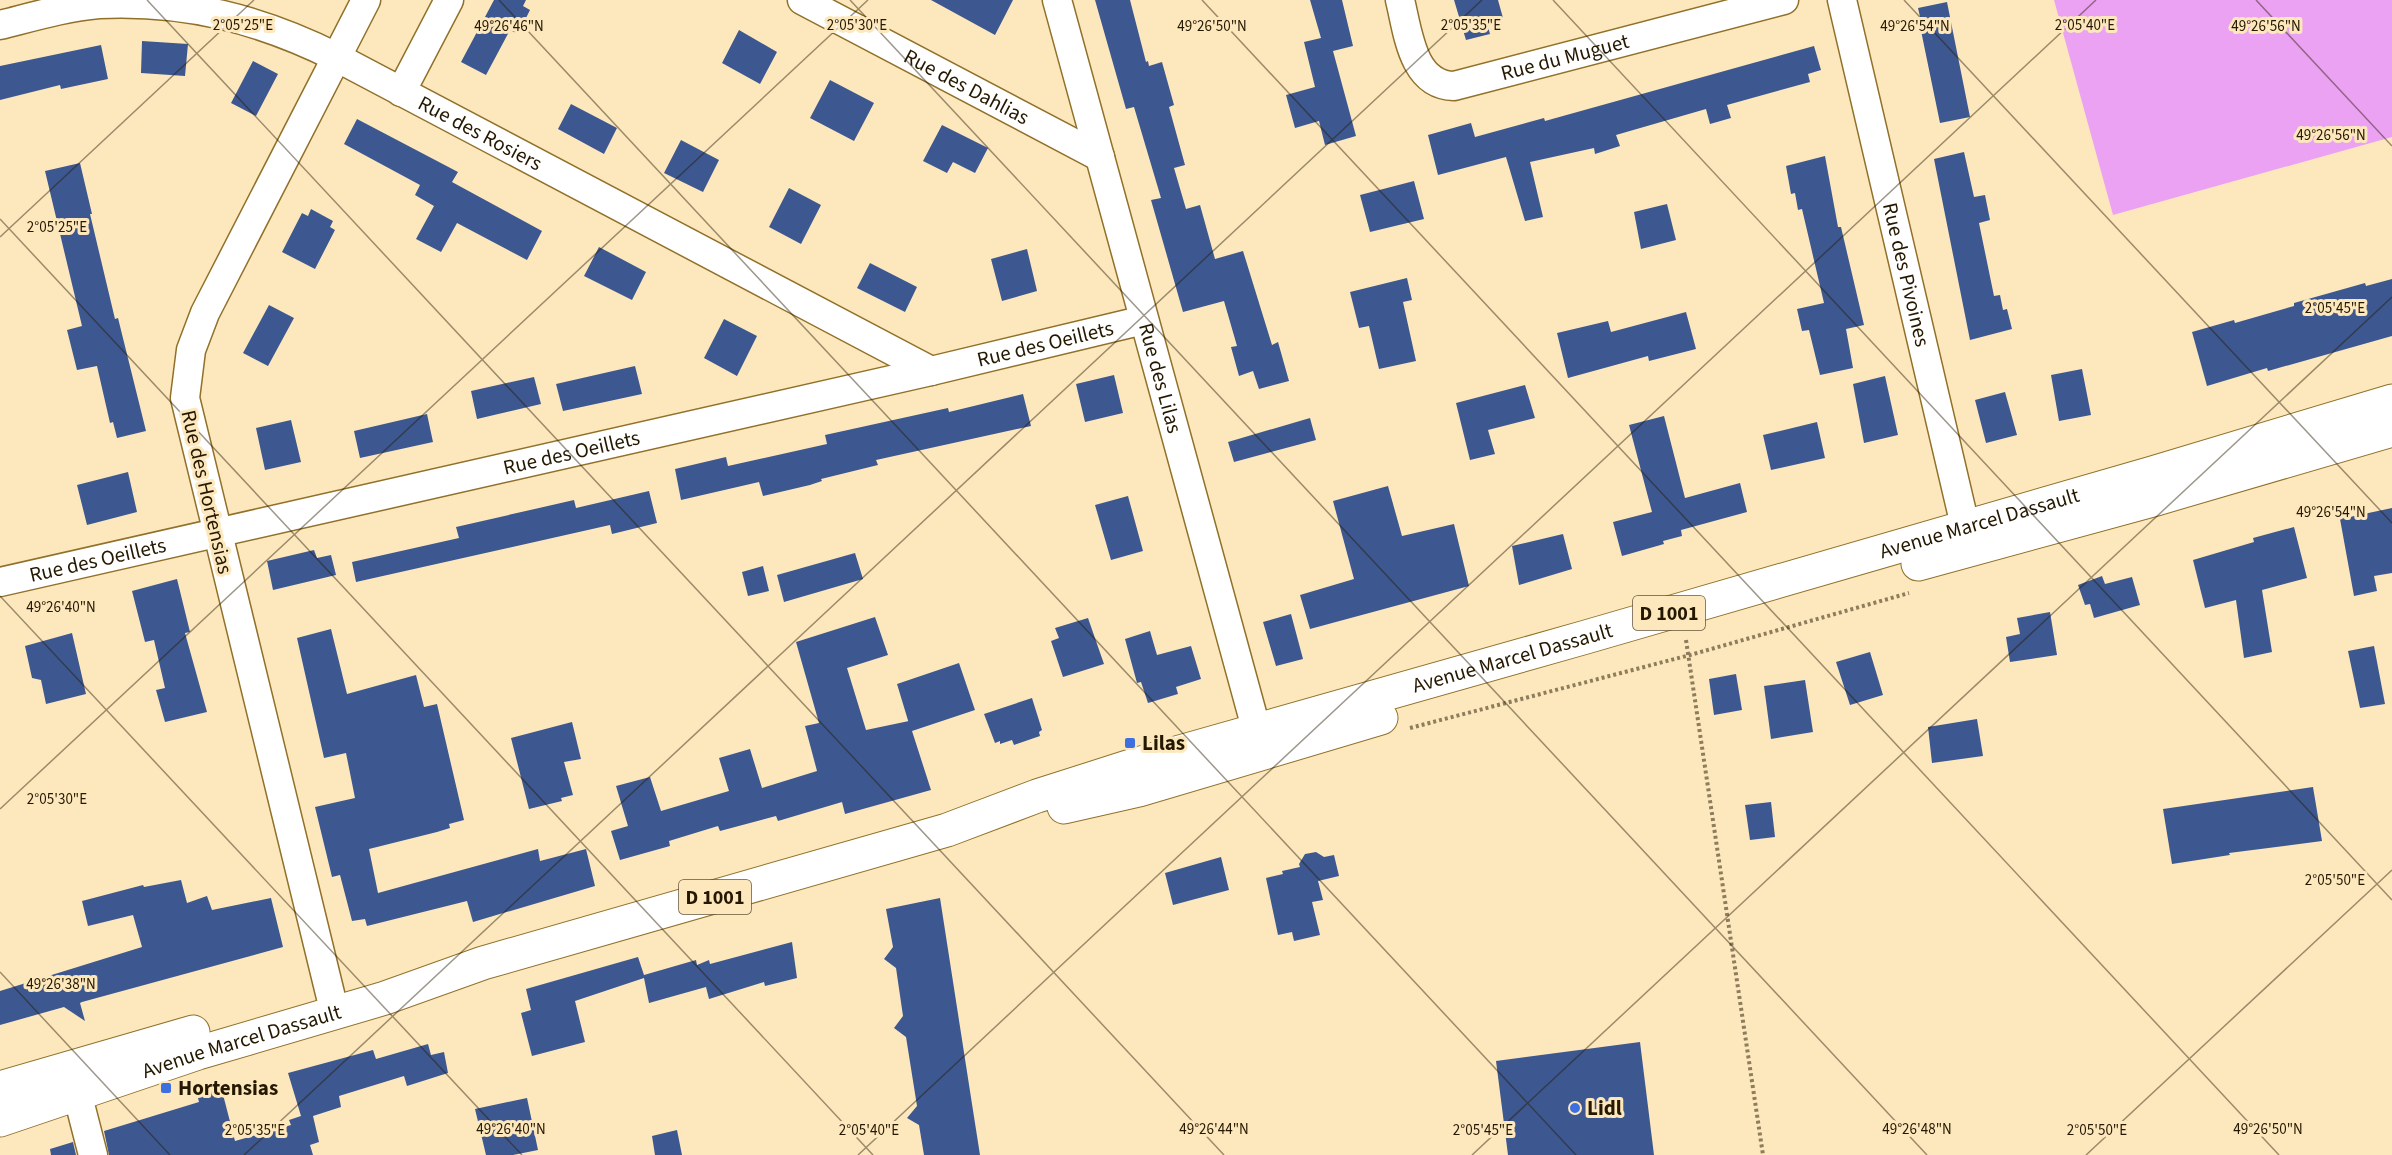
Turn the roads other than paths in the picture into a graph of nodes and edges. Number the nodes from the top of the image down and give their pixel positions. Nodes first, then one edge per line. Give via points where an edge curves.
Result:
1 (366, 0) edge
2 (449, 0) edge
3 (802, 0) edge
4 (1057, 0) edge
5 (1400, 0) edge
6 (1784, 0) edge
7 (1842, 0) edge
8 (0, 25) edge
9 (336, 57) junction
10 (401, 92) junction
11 (1100, 157) junction
12 (1144, 320) junction
13 (931, 371) junction
14 (2392, 401) edge
15 (2392, 430) edge
16 (216, 533) junction
17 (1968, 538) junction
18 (0, 582) edge
19 (1260, 742) junction
20 (332, 1003) junction
21 (74, 1082) junction
22 (0, 1088) edge
23 (0, 1120) edge
24 (93, 1155) edge

1 - 9 street, Rue des Hortensias
2 - 10 street
3 - 11 street, Rue des Dahlias
4 - 11 street, Rue des Lilas
5 - 6 street, Rue du Muguet via 1423,71 1436,83 1454,86
7 - 17 street, Rue des Pivoines
8 - 9 street, Rue des Rosiers via 97,4 189,6 261,25
9 - 10 street, Rue des Rosiers
9 - 16 street, Rue des Hortensias via 215,291 191,350 186,405
10 - 13 street, Rue des Rosiers
11 - 12 street, Rue des Lilas
12 - 13 street, Rue des Oeillets
12 - 19 street, Rue des Lilas
13 - 16 street, Rue des Oeillets
14 - 17 main road, Avenue Marcel Dassault / D 1001 via 2152,473
15 - 17 main road, Avenue Marcel Dassault / D 1001 via 2156,499
16 - 18 street, Rue des Oeillets
16 - 20 street, Rue des Hortensias
17 - 19 main road, Avenue Marcel Dassault / D 1001 via 1587,638
17 - 19 main road, Avenue Marcel Dassault / D 1001 via 1687,642
19 - 20 main road, Avenue Marcel Dassault / D 1001 via 1067,786 947,830 483,963 371,982
20 - 21 main road, Avenue Marcel Dassault
21 - 22 main road, Avenue Marcel Dassault
21 - 23 main road, Avenue Marcel Dassault
21 - 24 street

